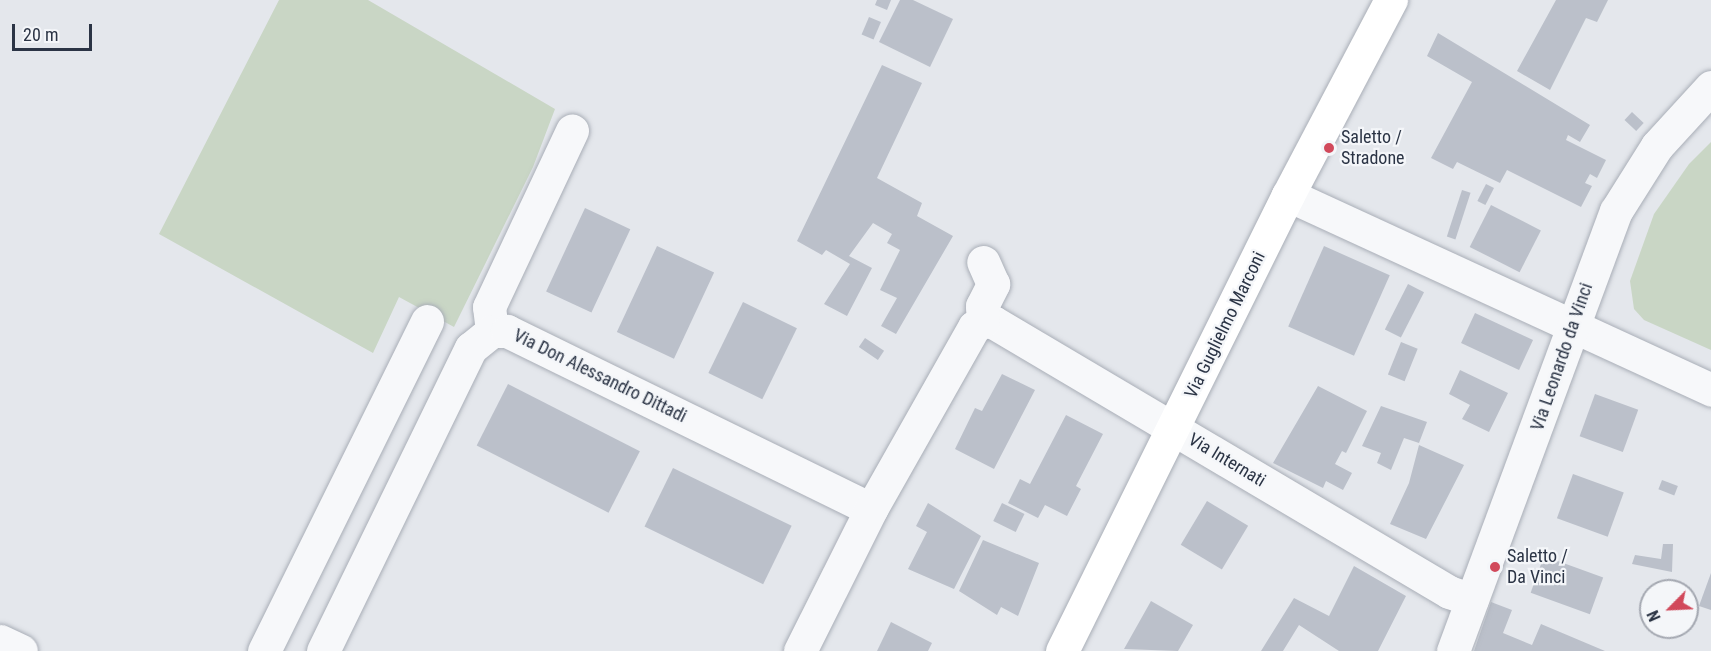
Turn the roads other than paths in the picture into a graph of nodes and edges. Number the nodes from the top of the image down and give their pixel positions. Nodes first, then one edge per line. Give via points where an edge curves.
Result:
1 (1390, 0) edge
2 (1711, 87) edge
3 (572, 131) dead end
4 (1288, 195) junction
5 (983, 262) dead end
6 (427, 321) dead end
7 (983, 321) junction
8 (1573, 326) junction
9 (492, 332) junction
10 (1711, 390) edge
11 (377, 423) junction
12 (1174, 427) junction
13 (423, 446) junction
14 (871, 509) junction
15 (1472, 600) junction
16 (279, 622) junction
17 (0, 641) edge
18 (324, 649) edge
19 (21, 651) edge
20 (264, 651) edge
21 (800, 651) edge
22 (1062, 651) edge
23 (1453, 651) edge

1 - 4 main road, Via Guglielmo Marconi
2 - 8 street, Via Leonardo da Vinci via 1634,177 1616,211
3 - 9 street via 489,307
4 - 8 street
4 - 12 main road, Via Guglielmo Marconi
5 - 7 street via 993,284 982,306
6 - 11 street
7 - 12 street, Via Internati via 993,322
7 - 14 street via 974,327
8 - 10 street
8 - 15 street, Via Leonardo da Vinci
9 - 13 street, Via Don Alessandro Dittadi via 471,348
9 - 14 street, Via Don Alessandro Dittadi via 507,331
11 - 13 street
11 - 16 street
12 - 15 street, Via Internati via 1449,592
12 - 22 main road, Via Guglielmo Marconi
13 - 18 street, Via Don Alessandro Dittadi
14 - 21 street
15 - 23 street, Via Leonardo da Vinci
16 - 18 street
16 - 20 street
17 - 19 street

